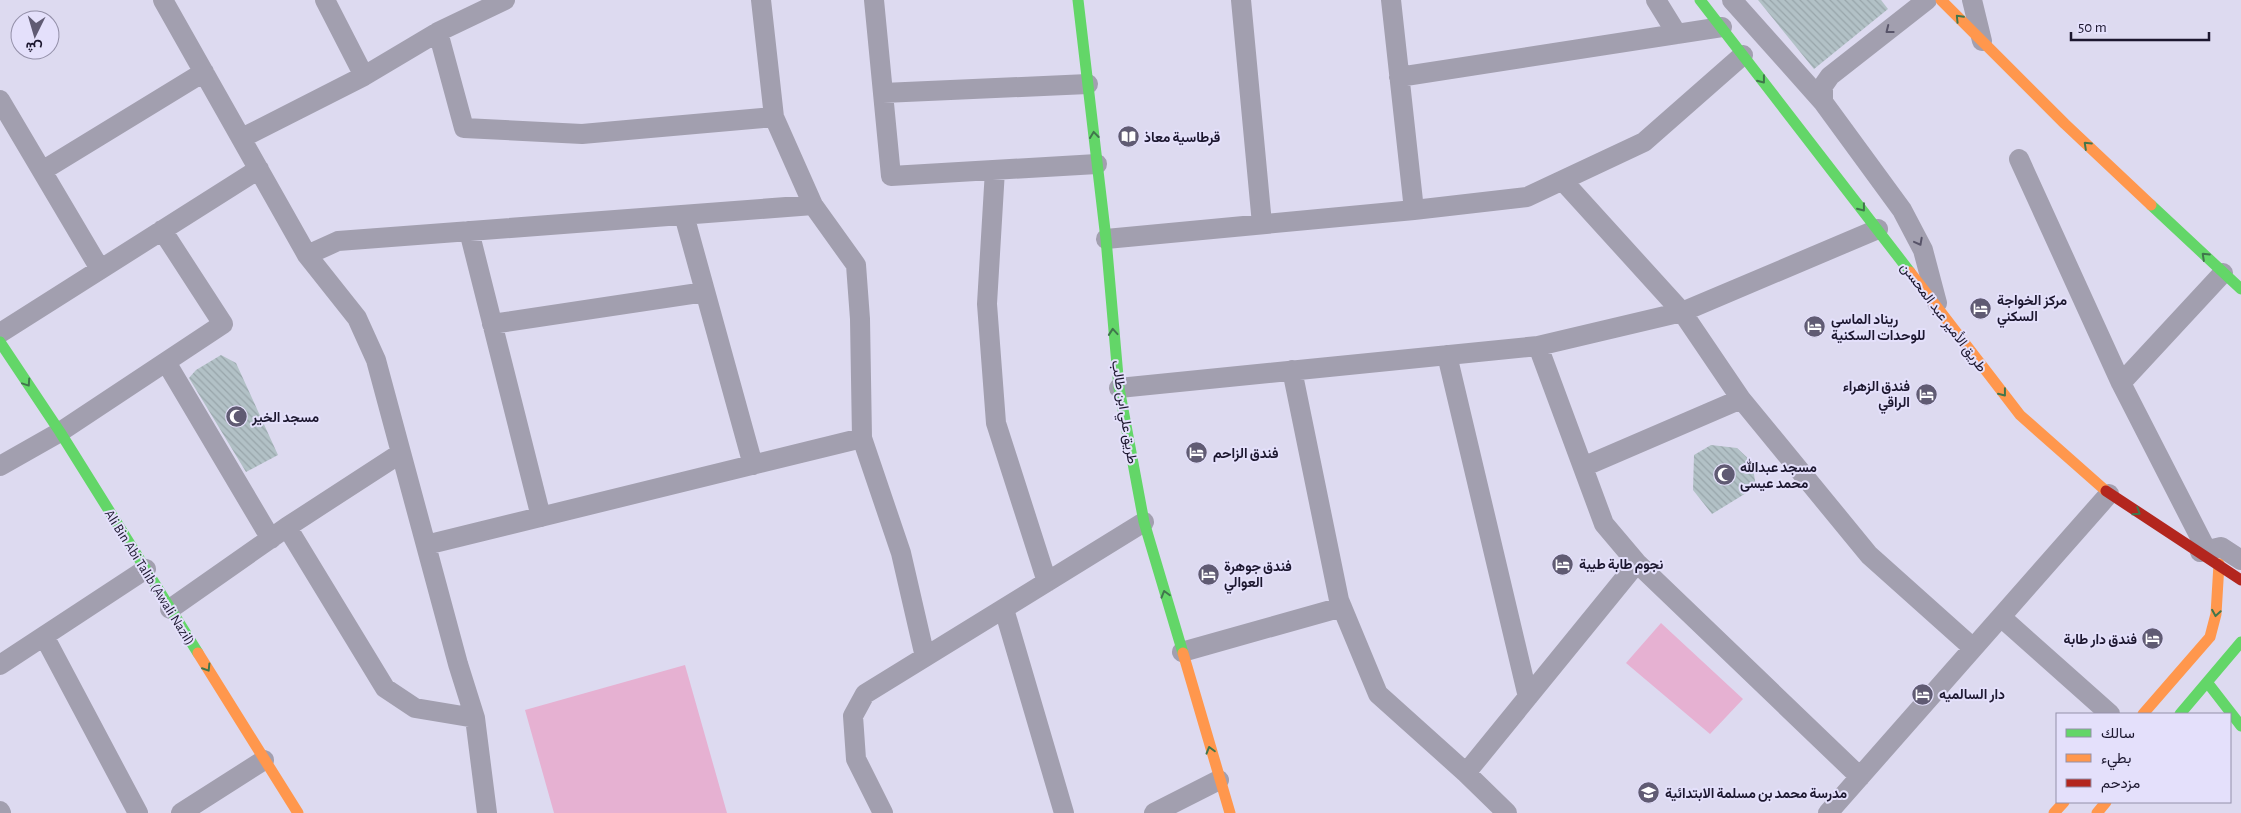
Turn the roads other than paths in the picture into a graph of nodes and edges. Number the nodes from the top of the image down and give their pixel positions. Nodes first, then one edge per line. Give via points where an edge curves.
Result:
1 (163, 0) edge
2 (325, 0) edge
3 (504, 0) edge
4 (761, 0) edge
5 (874, 0) edge
6 (1078, 0) edge
7 (1241, 0) edge
8 (1391, 0) edge
9 (1656, 0) edge
10 (1700, 0) edge
11 (1732, 0) edge
12 (1927, 0) edge
13 (1941, 0) edge
14 (1972, 0) edge
15 (1722, 27) junction
16 (438, 32) junction
17 (1677, 34) junction
18 (1983, 43) junction
19 (1743, 55) junction
20 (204, 72) junction
21 (364, 76) junction
22 (1399, 76) junction
23 (1088, 84) junction
24 (883, 93) junction
25 (0, 100) edge
26 (1823, 102) junction
27 (774, 117) junction
28 (242, 138) junction
29 (2019, 159) dead end
30 (1097, 164) junction
31 (259, 169) junction
32 (995, 170) junction
33 (42, 171) junction
34 (1563, 181) junction
35 (812, 205) junction
36 (1414, 210) junction
37 (684, 215) junction
38 (1262, 224) junction
39 (1878, 229) junction
40 (162, 230) junction
41 (469, 231) junction
42 (1106, 239) junction
43 (307, 255) junction
44 (100, 270) junction
45 (2223, 273) junction
46 (2241, 290) edge
47 (705, 292) junction
48 (1938, 311) junction
49 (1682, 312) junction
50 (492, 324) junction
51 (0, 333) edge
52 (0, 342) edge
53 (1538, 346) junction
54 (1447, 355) junction
55 (166, 362) junction
56 (1292, 370) junction
57 (2121, 384) junction
58 (1119, 388) junction
59 (1741, 399) junction
60 (60, 432) junction
61 (862, 438) junction
62 (401, 453) junction
63 (753, 465) junction
64 (0, 466) edge
65 (1583, 466) junction
66 (2109, 494) junction
67 (540, 517) junction
68 (1144, 522) junction
69 (279, 533) junction
70 (426, 545) junction
71 (2208, 555) junction
72 (2240, 559) edge
73 (1637, 563) junction
74 (146, 569) junction
75 (2241, 580) edge
76 (1047, 582) junction
77 (1342, 607) junction
78 (1004, 608) junction
79 (170, 609) junction
80 (2001, 617) junction
81 (44, 636) junction
82 (2241, 642) edge
83 (1974, 648) junction
84 (1182, 652) junction
85 (925, 657) junction
86 (0, 665) edge
87 (2207, 682) junction
88 (1528, 697) junction
89 (2109, 713) edge
90 (2144, 713) edge
91 (2181, 713) edge
92 (2231, 713) edge
93 (2231, 713) edge
94 (475, 718) junction
95 (2241, 726) edge
96 (264, 760) junction
97 (1466, 773) junction
98 (1860, 777) junction
99 (1219, 780) junction
100 (2063, 803) edge
101 (2105, 803) edge
102 (138, 813) edge
103 (181, 813) edge
104 (298, 813) edge
105 (488, 813) edge
106 (883, 813) edge
107 (1064, 813) edge
108 (1154, 813) edge
109 (1230, 813) edge
110 (1507, 813) edge
111 (1828, 813) edge
112 (2054, 813) edge
113 (2097, 813) edge

1 - 20 street
2 - 21 street
3 - 16 street
4 - 27 street
5 - 24 street
6 - 23 main road, طريق علي ابن طالب
7 - 38 street
8 - 22 street
9 - 17 street
10 - 15 main road, طريق الأمير عبد المحسن
11 - 26 street
12 -> 26 street via 1830,76 1824,86
18 -> 13 main road
14 - 18 street
15 - 17 street
15 - 19 main road, طريق الأمير عبد المحسن
16 - 21 street
16 - 27 street via 464,128 582,134
17 - 22 street
45 -> 18 main road
19 - 34 street via 1644,142
19 -> 39 main road, طريق الأمير عبد المحسن
20 - 28 street
20 - 33 street
21 - 28 street
22 - 36 street
23 - 24 street
30 -> 23 main road, طريق علي ابن طالب
24 - 32 street via 891,176
25 - 33 street
26 -> 48 street via 1902,210 1924,250
27 - 35 street
28 - 31 street
29 - 57 street
30 - 32 street
30 - 42 main road, طريق علي ابن طالب
31 - 40 street
31 - 43 street
32 - 76 street via 987,304 996,422
33 - 44 street
34 - 36 street via 1527,197
34 - 49 street
35 - 37 street
35 - 61 street via 856,265
36 - 38 street
37 - 41 street
37 - 47 street
38 - 42 street
39 - 48 main road, طريق الأمير عبد المحسن
39 - 49 street
40 - 44 street
40 - 55 street via 223,324
41 - 43 street via 338,242
41 - 50 street
58 -> 42 main road, طريق علي ابن طالب
43 - 62 street via 357,318 376,360
44 - 51 street
45 - 46 main road
45 - 57 street
47 - 50 street
47 - 63 street
48 -> 66 main road, طريق الأمير عبد المحسن via 2020,415
49 - 53 street
49 - 59 street
50 - 67 street
52 -> 60 main road, Ali Bin Abi Talib (Awali Nazil)
53 - 54 street
53 - 65 street
54 - 56 street
54 - 88 street
55 - 60 street
55 - 69 street
56 - 58 street
56 - 77 street
57 - 71 street
58 - 68 main road, طريق علي ابن طالب
59 - 65 street
59 - 83 street via 1869,555
60 - 64 street
60 - 74 main road, Ali Bin Abi Talib (Awali Nazil)
61 - 63 street
61 - 85 street via 902,553
62 - 69 street
62 - 70 street
63 - 67 street
65 - 73 street via 1604,524
66 -> 71 main road, طريق الأمير عبد المحسن
66 - 80 street
67 - 70 street
68 - 76 street
84 -> 68 main road, طريق علي ابن طالب
69 - 79 street
69 - 94 street via 385,688 415,708
70 - 94 street
71 - 72 street via 2221,547
71 - 75 main road, طريق الأمير عبد المحسن
71 -> 90 main road via 2216,614 2210,637
73 - 88 street
73 - 98 street
74 - 79 main road, Ali Bin Abi Talib (Awali Nazil)
74 - 81 street
76 - 78 street
77 - 84 street
77 - 97 street via 1378,694
78 - 85 street
78 - 107 street
79 -> 96 main road, Ali Bin Abi Talib (Awali Nazil)
80 - 83 street
80 - 89 street
81 - 86 street
81 - 102 street
82 - 87 main road
83 - 98 street
99 -> 84 main road, طريق علي ابن طالب
85 - 106 street via 865,694 853,716 856,759
87 - 91 main road
87 - 93 main road
88 - 97 street
92 - 95 main road
94 - 105 street
96 - 103 street
96 - 104 main road, Ali Bin Abi Talib (Awali Nazil)
97 - 110 street
98 - 111 street
99 - 108 street
99 - 109 main road, طريق علي ابن طالب
100 - 112 main road
101 - 113 main road

